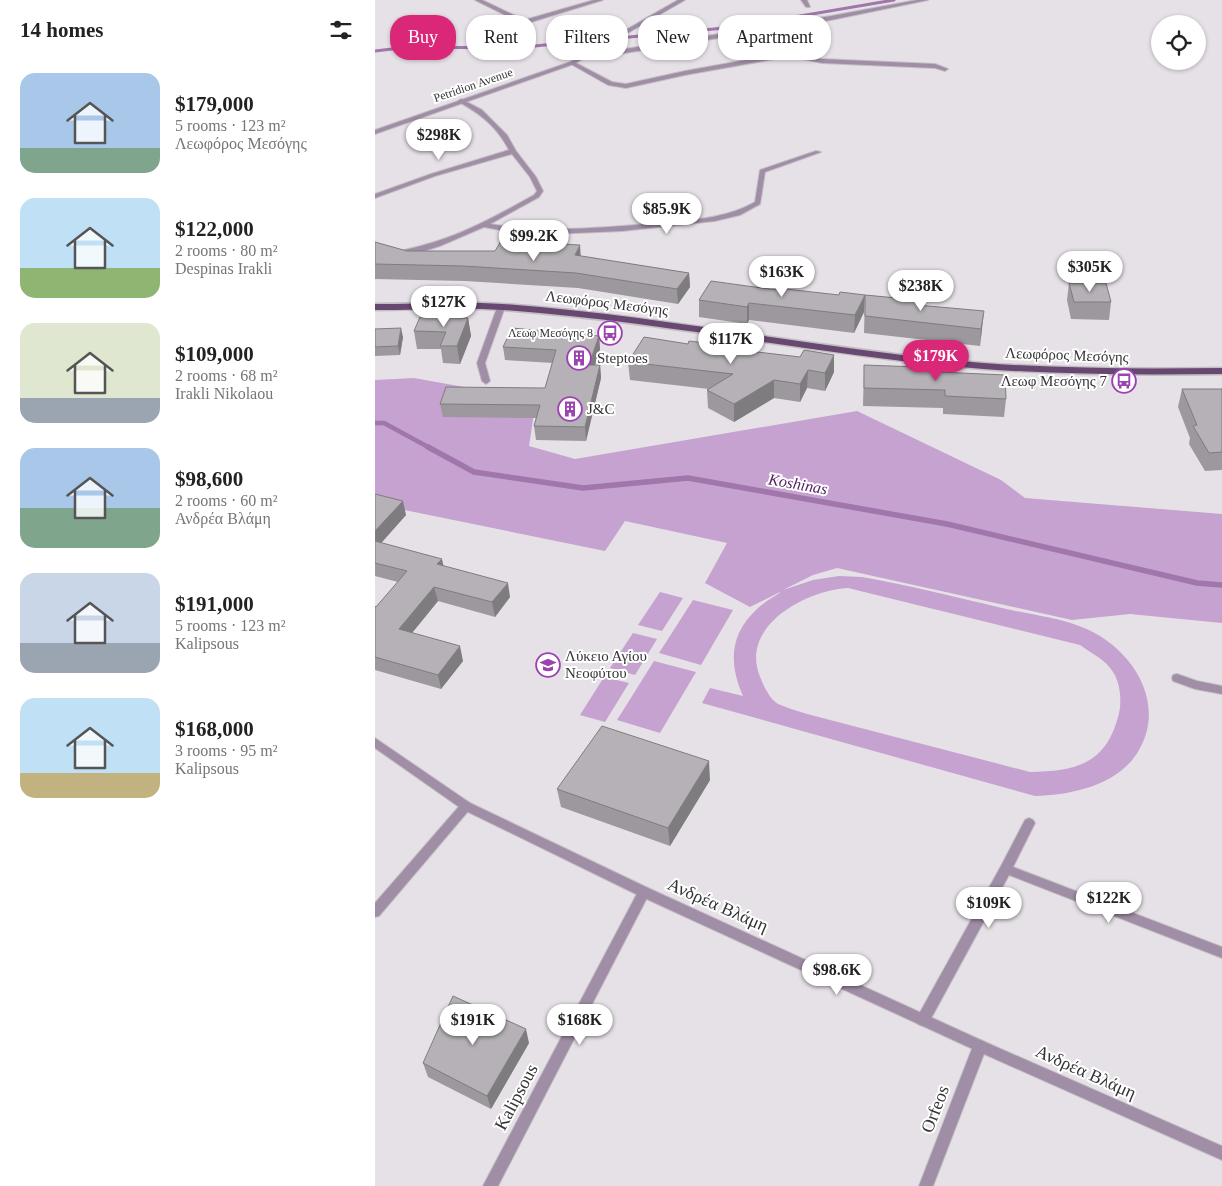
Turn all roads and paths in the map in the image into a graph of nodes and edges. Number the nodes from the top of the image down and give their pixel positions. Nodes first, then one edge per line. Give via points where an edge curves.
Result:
1 (478, 0) edge
2 (600, 0) edge
3 (682, 0) edge
4 (804, 0) edge
5 (925, 0) edge
6 (808, 6) dead end
7 (628, 30) edge
8 (628, 51) edge
9 (576, 60) edge
10 (572, 62) junction
11 (945, 68) dead end
12 (461, 101) junction
13 (375, 132) edge
14 (513, 151) junction
15 (818, 152) dead end
16 (375, 196) edge
17 (482, 225) junction
18 (403, 253) edge
19 (375, 307) edge
20 (501, 307) junction
21 (1222, 371) edge
22 (486, 381) dead end
23 (1177, 678) dead end
24 (1222, 690) edge
25 (375, 742) edge
26 (466, 806) junction
27 (1029, 823) dead end
28 (1006, 869) junction
29 (644, 892) junction
30 (375, 912) edge
31 (1222, 953) edge
32 (923, 1020) junction
33 (980, 1046) junction
34 (1222, 1153) edge
35 (490, 1186) edge
36 (926, 1186) edge

1 - 2 street via 528,22
3 - 7 street, Petridion Avenue
4 - 6 street
5 - 8 street
9 - 10 street, Petridion Avenue
10 - 11 street via 610,84 626,86 780,56
10 - 12 street, Petridion Avenue
12 - 13 street, Petridion Avenue
12 - 14 street via 480,110 505,136
14 - 16 street via 433,174
14 - 17 street via 540,192
15 - 17 street via 762,171 758,203 747,211 726,216 619,229 551,233
17 - 18 street via 431,247
19 - 20 main road, Λεωφόρος Μεσόγης
20 - 21 main road, Λεωφόρος Μεσόγης via 598,316 950,363 1067,371
20 - 22 street via 481,363
23 - 24 street
25 - 26 street, Ανδρέα Βλάμη
26 - 29 street, Ανδρέα Βλάμη
26 - 30 street
27 - 28 street
28 - 31 street
28 - 32 street
29 - 32 street, Ανδρέα Βλάμη
29 - 35 street, Kalipsous
32 - 33 street, Ανδρέα Βλάμη
33 - 34 street, Ανδρέα Βλάμη
33 - 36 street, Orfeos

